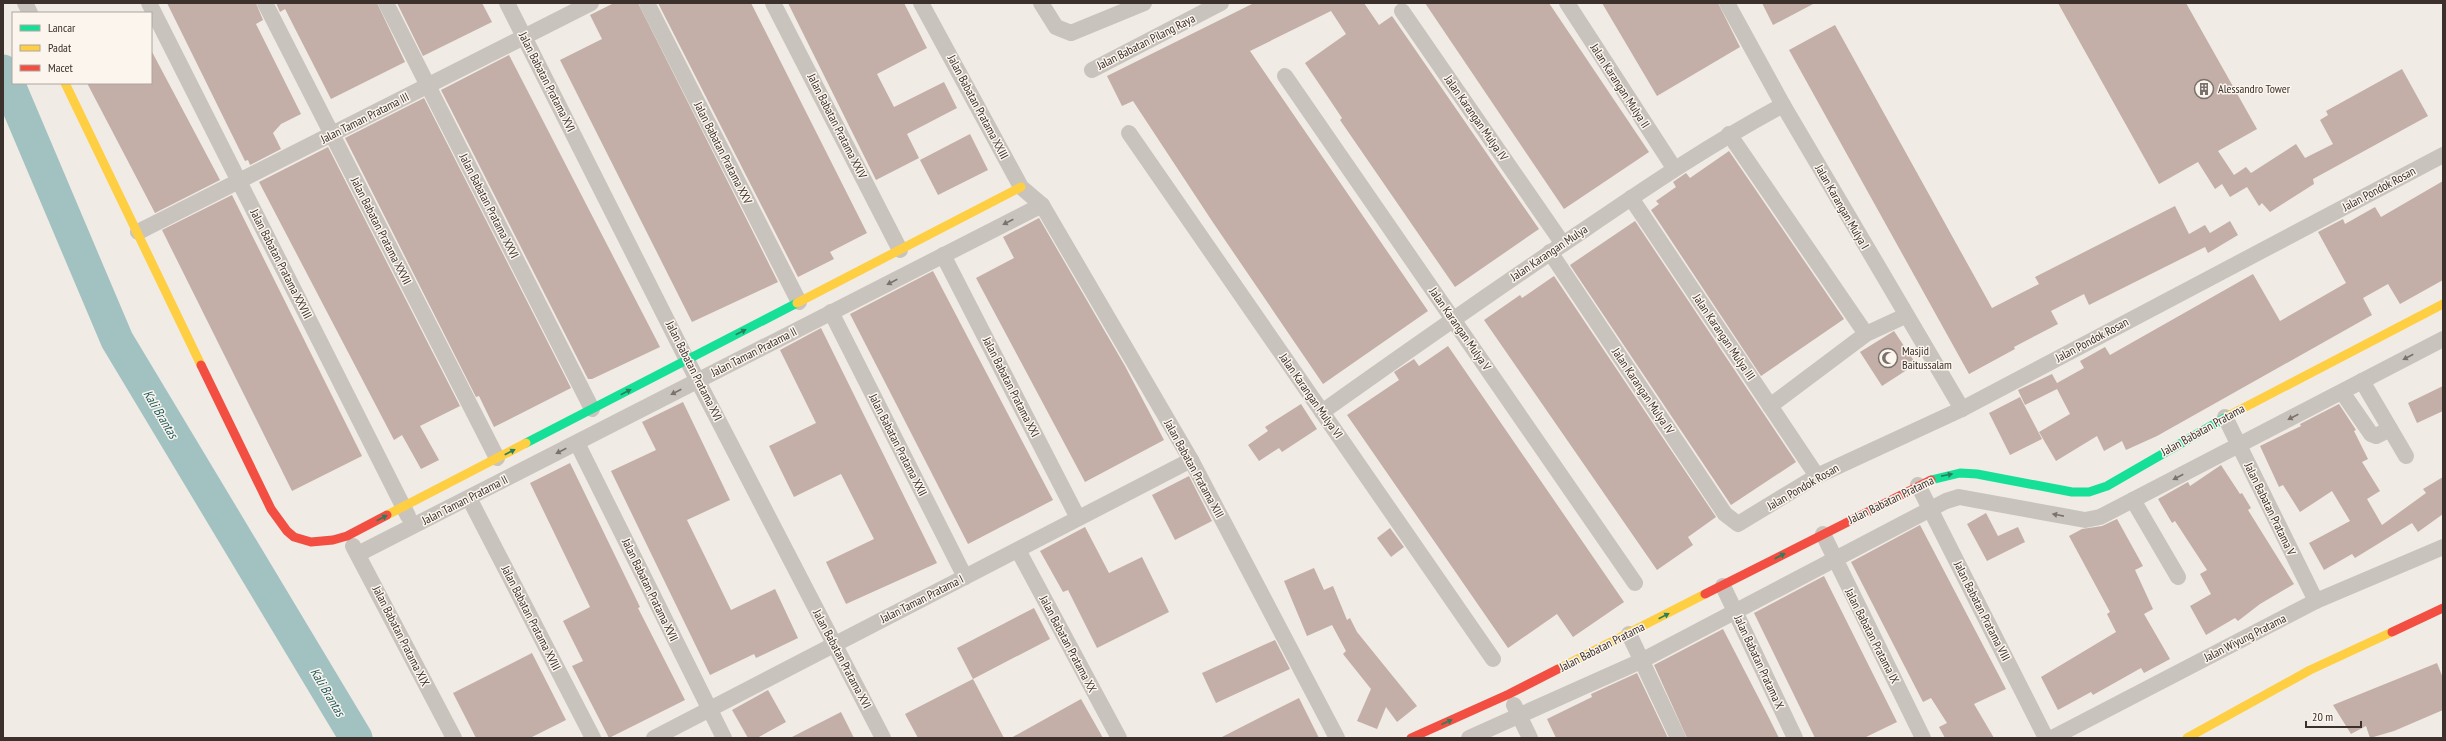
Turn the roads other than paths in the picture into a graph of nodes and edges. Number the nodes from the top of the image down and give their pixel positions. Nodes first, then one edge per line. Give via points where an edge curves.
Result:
1 (25, 3) edge
2 (149, 3) edge
3 (265, 3) edge
4 (386, 3) edge
5 (507, 3) edge
6 (591, 3) edge
7 (647, 3) edge
8 (773, 3) edge
9 (922, 3) edge
10 (1041, 3) edge
11 (1144, 3) edge
12 (1221, 3) edge
13 (1567, 3) edge
14 (1727, 3) edge
15 (1402, 11) dead end
16 (30, 12) edge
17 (524, 37) junction
18 (1092, 70) dead end
19 (1285, 76) dead end
20 (65, 84) edge
21 (428, 86) junction
22 (1784, 105) junction
23 (332, 134) junction
24 (1129, 134) dead end
25 (1729, 134) junction
26 (2443, 155) edge
27 (1674, 168) junction
28 (239, 181) junction
29 (1021, 187) junction
30 (1631, 198) junction
31 (1042, 205) junction
32 (138, 232) junction
33 (1556, 248) junction
34 (900, 250) junction
35 (943, 255) junction
36 (799, 302) junction
37 (2443, 304) edge
38 (832, 312) junction
39 (1905, 316) junction
40 (1453, 319) junction
41 (1866, 334) junction
42 (2443, 339) edge
43 (688, 360) junction
44 (698, 380) junction
45 (2362, 381) junction
46 (2342, 392) junction
47 (1770, 406) junction
48 (592, 409) junction
49 (1962, 409) junction
50 (1322, 412) junction
51 (2225, 417) junction
52 (2390, 429) junction
53 (577, 443) junction
54 (2239, 445) junction
55 (2406, 456) dead end
56 (497, 458) junction
57 (1191, 460) junction
58 (1817, 476) junction
59 (1918, 485) junction
60 (469, 498) junction
61 (2133, 500) junction
62 (403, 507) junction
63 (1931, 508) junction
64 (1078, 518) junction
65 (1741, 524) joint
66 (414, 526) junction
67 (1823, 534) junction
68 (348, 536) junction
69 (2443, 547) edge
70 (1018, 550) junction
71 (358, 554) junction
72 (1833, 559) junction
73 (964, 577) junction
74 (2178, 577) dead end
75 (1635, 583) dead end
76 (1723, 586) junction
77 (2316, 602) junction
78 (2443, 608) edge
79 (1734, 611) junction
80 (1629, 634) junction
81 (834, 645) junction
82 (1493, 659) dead end
83 (1640, 661) junction
84 (1509, 694) junction
85 (709, 710) junction
86 (1474, 710) junction
87 (1519, 715) junction
88 (1480, 736) edge
89 (454, 738) edge
90 (593, 738) edge
91 (654, 738) edge
92 (724, 738) edge
93 (883, 738) edge
94 (1119, 738) edge
95 (1337, 738) edge
96 (1411, 738) edge
97 (1530, 738) edge
98 (1678, 738) edge
99 (1795, 738) edge
100 (1923, 738) edge
101 (2046, 738) edge
102 (2052, 738) edge
103 (2187, 738) edge

1 - 16 street
2 - 28 street, Jalan Babatan Pratama XXVIII
3 - 23 street, Jalan Babatan Pratama XXVII
4 - 21 street, Jalan Babatan Pratama XXVI
5 - 17 street, Jalan Babatan Pratama XVI
6 - 17 street, Jalan Taman Pratama III
7 - 36 street, Jalan Babatan Pratama XXV
8 - 34 street, Jalan Babatan Pratama XXIV
9 - 29 street, Jalan Babatan Pratama XXIII
10 - 11 street via 1056,27 1071,33
12 - 18 street, Jalan Babatan Pilang Raya
13 - 27 street, Jalan Karangan Mulya II
14 - 22 street, Jalan Karangan Mulya I
15 - 33 street, Jalan Karangan Mulya IV
17 - 21 street, Jalan Taman Pratama III
17 - 43 street, Jalan Babatan Pratama XVI
19 - 40 street, Jalan Karangan Mulya V
20 - 32 street
21 - 23 street, Jalan Taman Pratama III
21 - 48 street, Jalan Babatan Pratama XXVI
22 - 25 street, Jalan Karangan Mulya
22 - 39 street, Jalan Karangan Mulya I
23 - 28 street, Jalan Taman Pratama III
23 - 56 street, Jalan Babatan Pratama XXVII
24 - 50 street, Jalan Karangan Mulya VI
25 - 27 street, Jalan Karangan Mulya
25 - 41 street
26 - 49 street, Jalan Pondok Rosan
27 - 30 street, Jalan Karangan Mulya
28 - 32 street, Jalan Taman Pratama III
28 - 62 street, Jalan Babatan Pratama XXVIII
29 - 31 street, Jalan Babatan Pratama XXIII
29 - 34 street, Jalan Taman Pratama II
30 - 33 street, Jalan Karangan Mulya
30 - 47 street, Jalan Karangan Mulya III
31 -> 35 street, Jalan Taman Pratama II
31 - 57 street, Jalan Babatan Pratama XIII
32 - 68 street via 280,524 292,536 305,542 321,543
33 - 40 street, Jalan Karangan Mulya
33 - 65 street, Jalan Karangan Mulya IV via 1725,514 1732,521
34 - 36 street, Jalan Taman Pratama II
35 -> 38 street, Jalan Taman Pratama II
35 - 64 street, Jalan Babatan Pratama XXI
43 -> 36 street, Jalan Taman Pratama II
37 - 51 street, Jalan Babatan Pratama
38 - 44 street, Jalan Taman Pratama II
38 - 73 street, Jalan Babatan Pratama XXII
39 - 41 street
39 - 49 street, Jalan Karangan Mulya I
40 - 50 street, Jalan Karangan Mulya
40 - 75 street, Jalan Karangan Mulya V
41 - 47 street
42 -> 45 street, Jalan Babatan Pratama
43 - 44 street, Jalan Babatan Pratama XVI
48 -> 43 street, Jalan Taman Pratama II
44 -> 53 street, Jalan Taman Pratama II
44 - 81 street, Jalan Babatan Pratama XVI
45 - 46 street, Jalan Babatan Pratama
45 - 52 street
46 - 52 street via 2371,434 2376,436
46 -> 54 street, Jalan Babatan Pratama
47 - 58 street, Jalan Karangan Mulya III
56 -> 48 street, Jalan Taman Pratama II
49 - 58 street, Jalan Pondok Rosan
50 - 82 street, Jalan Karangan Mulya VI
51 - 54 street, Jalan Babatan Pratama V
59 -> 51 street, Jalan Babatan Pratama via 1941,476 1960,473 2072,492 2089,492 2106,486
52 - 55 street
53 -> 60 street, Jalan Taman Pratama II
53 - 85 street, Jalan Babatan Pratama XVII
54 -> 61 street, Jalan Babatan Pratama
54 - 77 street, Jalan Babatan Pratama V
56 - 62 street, Jalan Taman Pratama II
57 - 64 street, Jalan Taman Pratama I
57 - 95 street, Jalan Babatan Pratama XIII
58 - 65 street, Jalan Pondok Rosan
59 - 63 street, Jalan Babatan Pratama VIII
59 - 67 street, Jalan Babatan Pratama
60 - 66 street, Jalan Taman Pratama II
60 - 90 street, Jalan Babatan Pratama XVIII
61 -> 63 street, Jalan Babatan Pratama via 2089,520 1959,497
61 - 74 street
62 - 66 street, Jalan Babatan Pratama XXVIII
68 -> 62 street, Jalan Taman Pratama II
63 - 72 street, Jalan Babatan Pratama
63 - 101 street, Jalan Babatan Pratama VIII
64 - 70 street, Jalan Taman Pratama I
66 - 71 street, Jalan Taman Pratama II
67 - 72 street, Jalan Babatan Pratama IX
76 -> 67 street, Jalan Babatan Pratama
68 - 71 street, Jalan Babatan Pratama XIX
69 - 77 street, Jalan Wiyung Pratama
70 - 73 street, Jalan Taman Pratama I
70 - 94 street, Jalan Babatan Pratama XX
71 - 89 street, Jalan Babatan Pratama XIX
72 - 79 street, Jalan Babatan Pratama
72 - 100 street, Jalan Babatan Pratama IX
73 - 81 street, Jalan Taman Pratama I
76 - 79 street, Jalan Babatan Pratama X
80 -> 76 street, Jalan Babatan Pratama
77 - 102 street, Jalan Wiyung Pratama
78 - 103 street via 2310,670
79 - 83 street, Jalan Babatan Pratama
79 - 99 street, Jalan Babatan Pratama X
80 - 83 street
80 - 84 street, Jalan Babatan Pratama
81 - 85 street, Jalan Taman Pratama I
81 - 93 street, Jalan Babatan Pratama XVI
83 - 87 street, Jalan Babatan Pratama
83 - 98 street
84 - 86 street, Jalan Babatan Pratama
84 - 87 street
85 - 91 street, Jalan Taman Pratama I
85 - 92 street, Jalan Babatan Pratama XVII
86 - 88 street
96 -> 86 street, Jalan Babatan Pratama
87 - 88 street, Jalan Babatan Pratama
87 - 97 street

